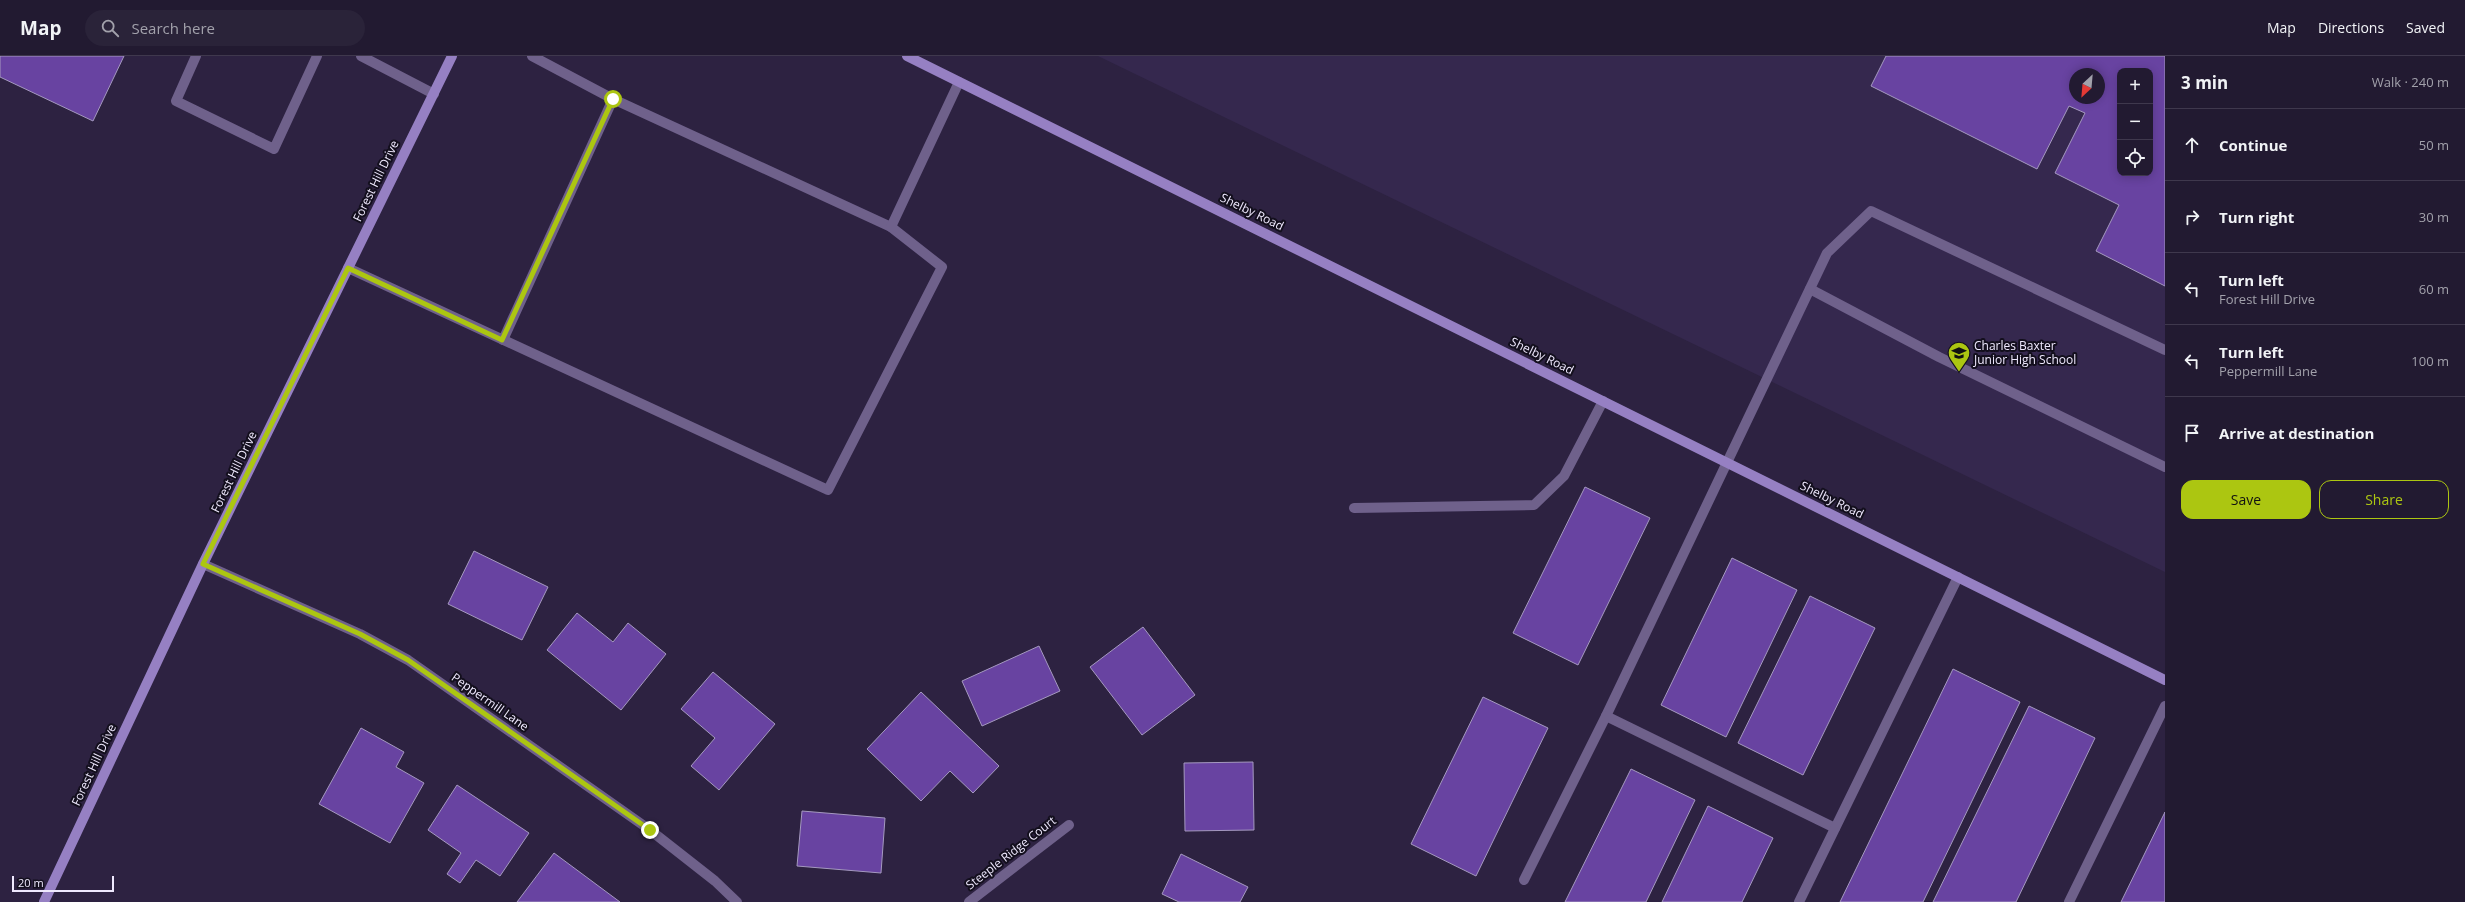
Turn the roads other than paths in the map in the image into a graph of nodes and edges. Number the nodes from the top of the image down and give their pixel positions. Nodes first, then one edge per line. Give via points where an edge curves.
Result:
1 (196, 56) edge
2 (317, 56) edge
3 (361, 56) edge
4 (452, 56) edge
5 (532, 56) edge
6 (907, 56) edge
7 (959, 82) junction
8 (434, 94) junction
9 (613, 99) junction
10 (891, 227) junction
11 (348, 268) junction
12 (1810, 289) junction
13 (502, 340) junction
14 (2165, 350) edge
15 (1603, 401) junction
16 (1728, 463) junction
17 (2165, 467) edge
18 (1354, 508) dead end
19 (203, 564) junction
20 (1958, 577) junction
21 (2165, 680) edge
22 (2165, 706) edge
23 (1606, 716) junction
24 (1069, 824) dead end
25 (1835, 828) junction
26 (1524, 880) dead end
27 (44, 902) edge
28 (737, 902) edge
29 (969, 902) edge
30 (1799, 902) edge
31 (2069, 902) edge

1 - 2 street via 176,102 274,149
3 - 8 street
4 - 8 main road, Forest Hill Drive
5 - 9 street
6 - 7 main road, Shelby Road
7 - 10 street
7 - 15 main road, Shelby Road
8 - 11 main road, Forest Hill Drive
9 - 10 street
9 - 13 street
10 - 13 street via 942,267 828,490
11 - 13 street
11 - 19 main road, Forest Hill Drive
12 - 14 street via 1827,253 1871,211
12 - 16 street
12 - 17 street via 1939,357
15 - 16 main road, Shelby Road
15 - 18 street via 1564,476 1534,505
16 - 20 main road, Shelby Road
16 - 23 street
19 - 27 main road, Forest Hill Drive
19 - 28 street, Peppermill Lane via 360,634 408,660 650,830 715,881
20 - 21 main road, Shelby Road
20 - 25 street
22 - 31 street
23 - 25 street
23 - 26 street
24 - 29 street, Steeple Ridge Court
25 - 30 street

